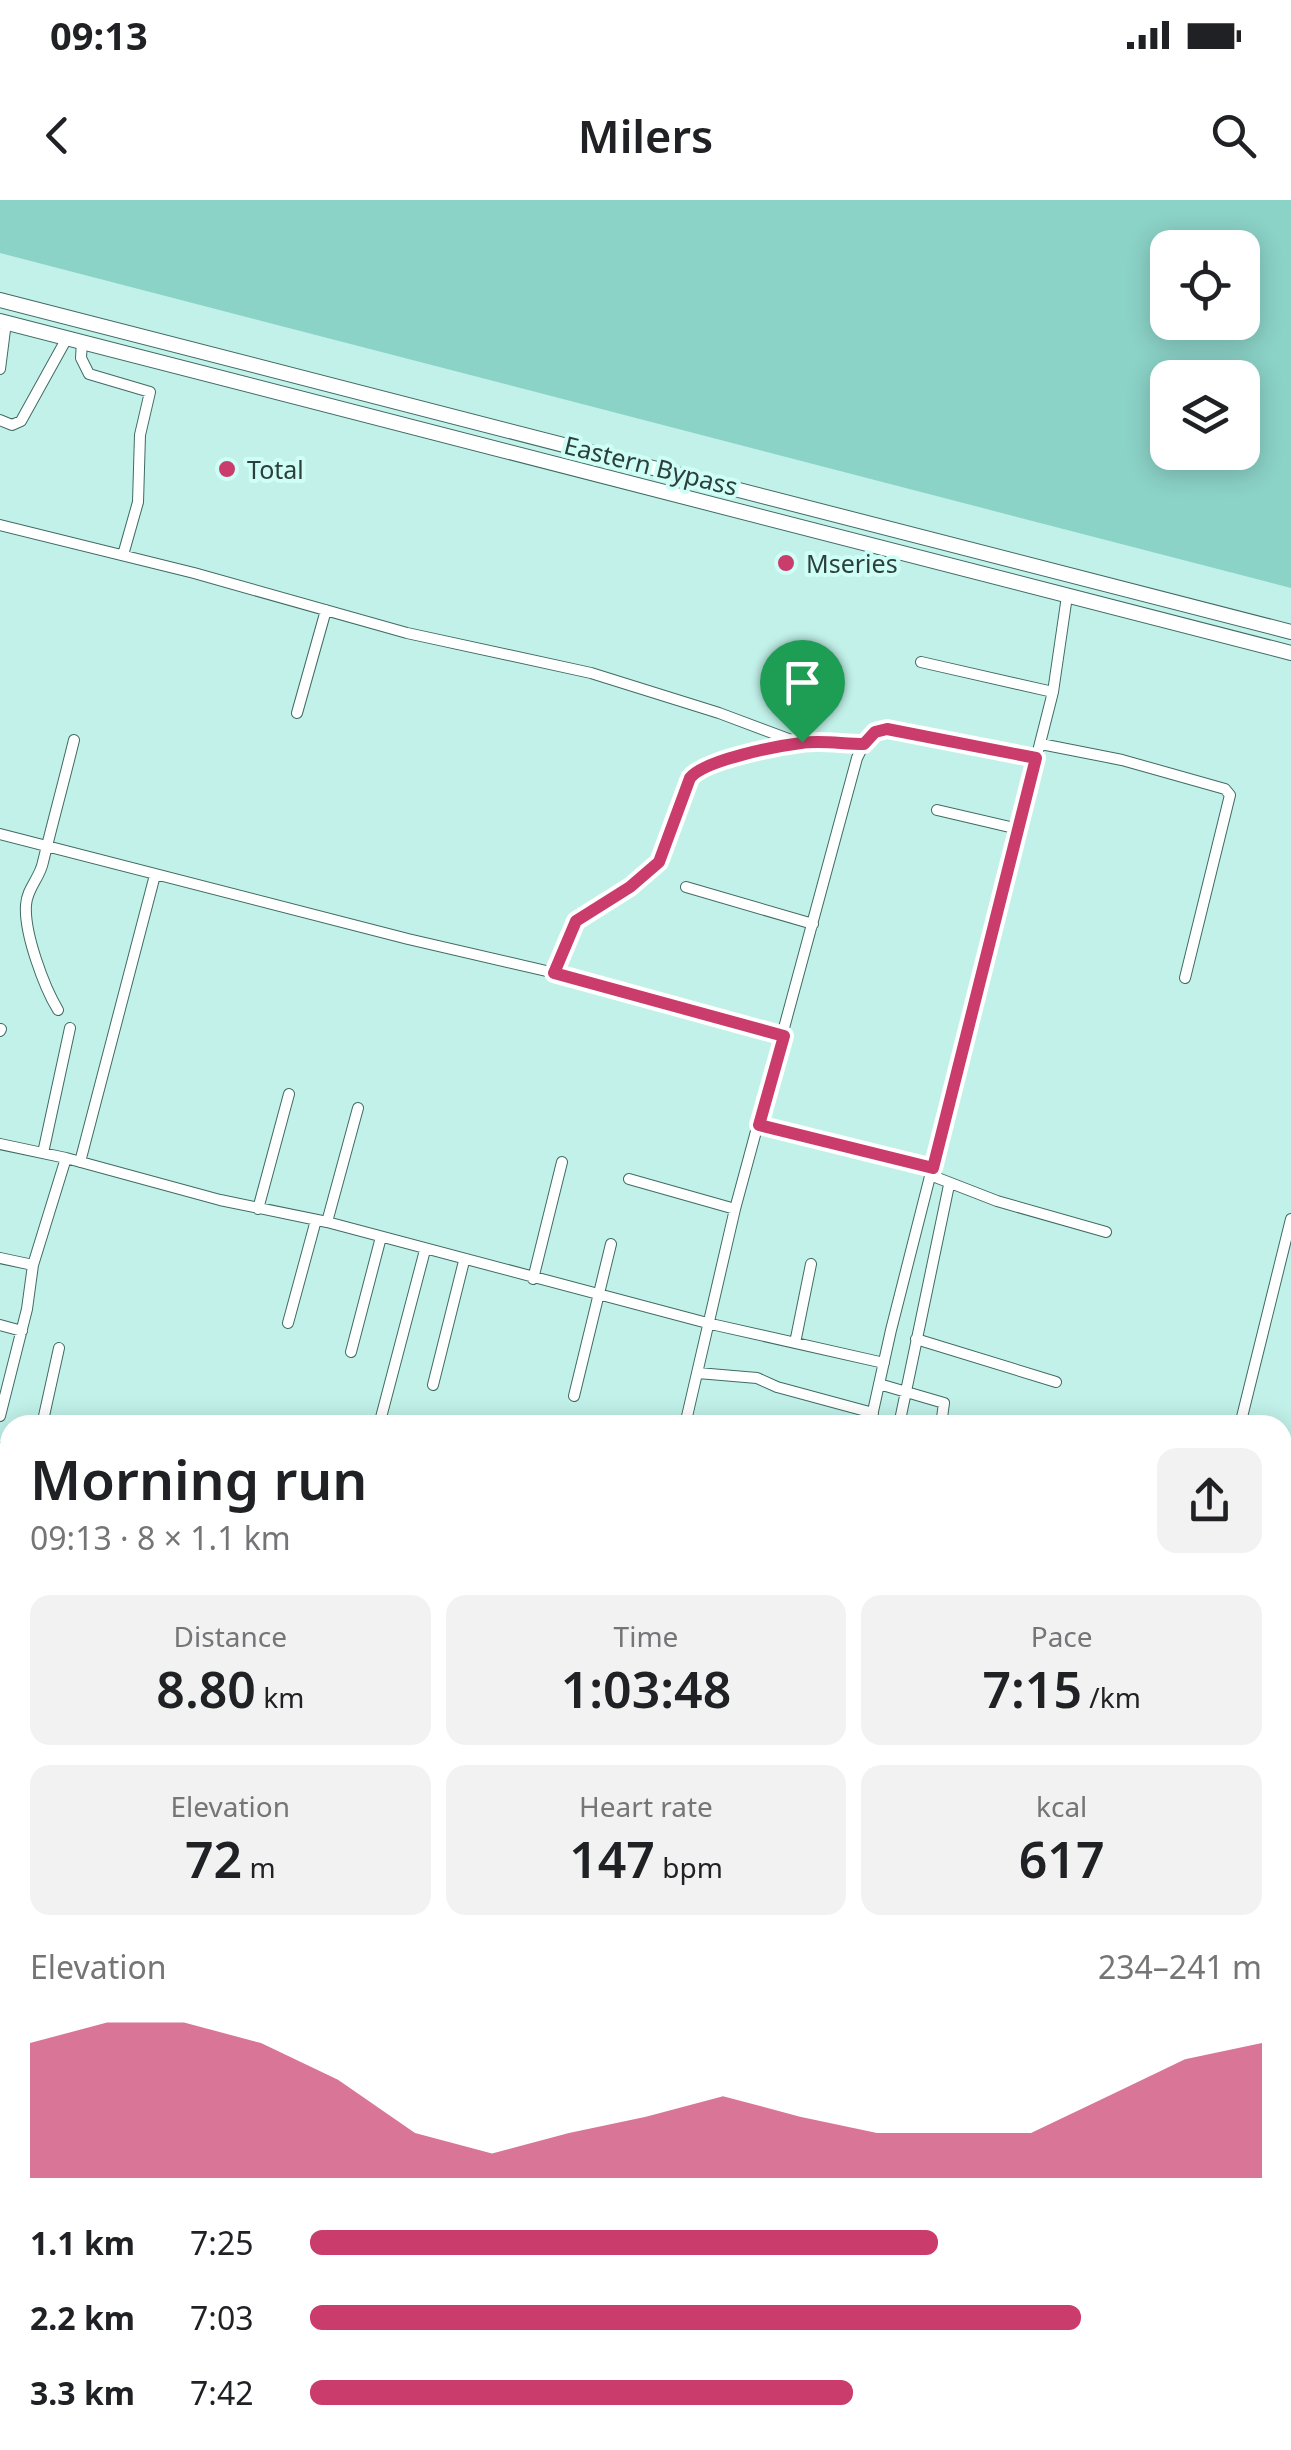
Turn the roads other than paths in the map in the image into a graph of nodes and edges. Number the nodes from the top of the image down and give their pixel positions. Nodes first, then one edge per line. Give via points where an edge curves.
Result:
1 (0, 300) edge
2 (3, 321) edge
3 (74, 340) junction
4 (0, 369) edge
5 (0, 420) edge
6 (556, 444) junction
7 (550, 462) junction
8 (0, 525) edge
9 (122, 556) junction
10 (1067, 596) junction
11 (326, 610) junction
12 (1291, 632) edge
13 (1291, 654) edge
14 (921, 662) dead end
15 (1054, 692) junction
16 (297, 713) dead end
17 (74, 740) dead end
18 (802, 742) junction
19 (864, 744) junction
20 (1040, 744) junction
21 (1036, 758) junction
22 (937, 810) dead end
23 (1018, 829) junction
24 (0, 834) edge
25 (46, 846) junction
26 (155, 875) junction
27 (686, 887) dead end
28 (813, 924) junction
29 (554, 973) junction
30 (1185, 978) dead end
31 (58, 1010) dead end
32 (70, 1028) dead end
33 (784, 1036) junction
34 (289, 1094) dead end
35 (358, 1108) dead end
36 (759, 1125) junction
37 (0, 1144) edge
38 (42, 1154) junction
39 (66, 1158) junction
40 (80, 1162) junction
41 (562, 1162) dead end
42 (932, 1171) junction
43 (629, 1179) dead end
44 (949, 1185) junction
45 (735, 1208) junction
46 (258, 1209) junction
47 (1291, 1220) edge
48 (321, 1221) junction
49 (1106, 1232) dead end
50 (381, 1237) junction
51 (611, 1244) dead end
52 (425, 1250) junction
53 (0, 1258) edge
54 (464, 1260) junction
55 (812, 1264) dead end
56 (33, 1265) junction
57 (533, 1279) junction
58 (600, 1297) junction
59 (288, 1323) dead end
60 (710, 1324) junction
61 (0, 1325) edge
62 (22, 1331) junction
63 (916, 1339) junction
64 (796, 1343) junction
65 (59, 1348) dead end
66 (351, 1352) dead end
67 (884, 1363) junction
68 (698, 1374) junction
69 (1056, 1382) dead end
70 (433, 1384) dead end
71 (879, 1384) junction
72 (906, 1390) junction
73 (574, 1396) dead end
74 (0, 1415) edge
75 (44, 1415) edge
76 (382, 1415) edge
77 (687, 1415) edge
78 (860, 1415) edge
79 (873, 1415) edge
80 (900, 1415) edge
81 (942, 1415) edge
82 (1242, 1415) edge

1 - 6 main road, Eastern Bypass
2 - 3 main road, Eastern Bypass
2 - 4 street
3 - 5 street via 21,421
3 - 7 main road, Eastern Bypass
3 - 9 street via 89,374 150,392 140,436 138,502
6 - 7 main road
6 - 12 main road, Eastern Bypass
7 - 10 main road, Eastern Bypass
8 - 9 street
9 - 11 street
10 - 13 main road, Eastern Bypass
10 - 15 street
11 - 16 street
11 - 18 street via 591,673
14 - 15 street
15 - 20 street
17 - 25 street
18 - 19 street
18 - 29 street via 693,774 659,862 576,921
19 - 21 street via 887,729
19 - 28 street
20 - 21 street
20 - 30 street via 1154,768 1230,795
21 - 23 street
22 - 23 street
23 - 42 street
24 - 25 street
25 - 26 street
25 - 31 street via 26,909
26 - 29 street
26 - 40 street
27 - 28 street
28 - 33 street
29 - 33 street
32 - 38 street
33 - 36 street
34 - 46 street
35 - 48 street
36 - 42 street
36 - 45 street
37 - 38 street
38 - 39 street
39 - 40 street
39 - 56 street
40 - 46 street
41 - 57 street
42 - 44 street
42 - 67 street
43 - 45 street
44 - 49 street
44 - 63 street
45 - 60 street
46 - 48 street
47 - 82 street
48 - 50 street
48 - 59 street
50 - 52 street
50 - 66 street
51 - 58 street
52 - 54 street
52 - 76 street
53 - 56 street
54 - 57 street
54 - 70 street
55 - 64 street
56 - 62 street
57 - 58 street
58 - 60 street
58 - 73 street
60 - 64 street
60 - 68 street
61 - 62 street
62 - 74 street
63 - 69 street
63 - 72 street
64 - 67 street
65 - 75 street
67 - 71 street
68 - 77 street
68 - 78 street via 757,1378
71 - 72 street
71 - 79 street
72 - 80 street
72 - 81 street via 944,1403

